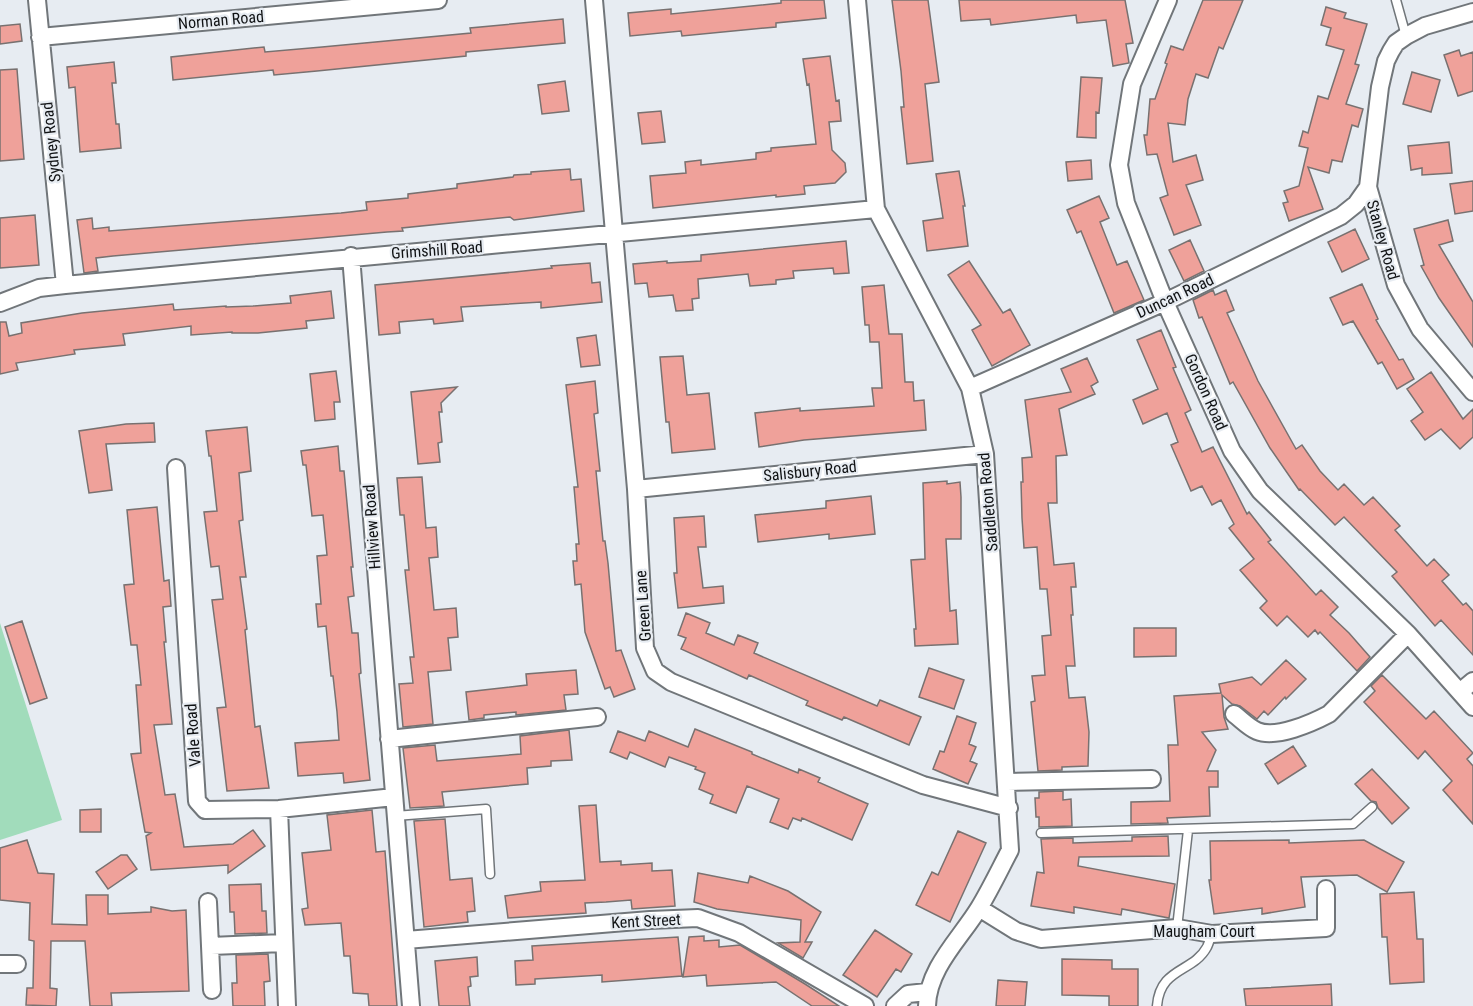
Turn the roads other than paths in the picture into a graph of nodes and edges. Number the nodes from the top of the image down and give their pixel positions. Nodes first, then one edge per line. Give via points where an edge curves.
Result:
1 (37, 0) edge
2 (438, 0) edge
3 (594, 0) edge
4 (857, 0) edge
5 (1168, 0) edge
6 (1396, 0) edge
7 (313, 6) edge
8 (1473, 12) edge
9 (1406, 36) junction
10 (40, 37) junction
11 (1368, 188) junction
12 (876, 208) junction
13 (614, 232) junction
14 (351, 256) junction
15 (65, 285) junction
16 (1165, 302) junction
17 (0, 303) edge
18 (970, 388) junction
19 (1473, 392) edge
20 (985, 454) junction
21 (176, 468) dead end
22 (636, 489) junction
23 (1408, 634) junction
24 (1467, 686) edge
25 (1473, 707) edge
26 (1234, 714) dead end
27 (597, 717) dead end
28 (389, 739) junction
29 (1152, 779) dead end
30 (1007, 782) junction
31 (394, 797) junction
32 (1372, 807) dead end
33 (1009, 808) junction
34 (279, 809) junction
35 (395, 816) junction
36 (1188, 830) junction
37 (1041, 833) dead end
38 (490, 874) dead end
39 (1326, 889) dead end
40 (208, 903) dead end
41 (979, 908) junction
42 (1177, 928) junction
43 (1212, 934) junction
44 (406, 940) junction
45 (283, 943) junction
46 (211, 946) junction
47 (0, 964) edge
48 (17, 964) dead end
49 (212, 990) dead end
50 (927, 999) edge
51 (287, 1006) edge
52 (411, 1006) edge
53 (864, 1006) edge
54 (895, 1006) edge
55 (1157, 1006) edge

1 - 10 street, Sydney Road
2 - 7 street, Norman Road
3 - 13 street, Green Lane
4 - 12 street, Saddleton Road
5 - 16 street, Gordon Road via 1132,84 1119,165 1126,203
6 - 9 lane
7 - 10 street, Norman Road
8 - 9 street, Stanley Road via 1425,26
9 - 11 street, Stanley Road via 1396,43 1386,61
10 - 15 street, Sydney Road
11 - 16 street, Duncan Road via 1341,216
11 - 19 street, Stanley Road via 1396,285 1420,329
12 - 13 street, Grimshill Road
12 - 18 street, Saddleton Road
13 - 14 street, Grimshill Road
13 - 22 street, Green Lane
14 - 15 street, Grimshill Road
14 - 28 street, Hillview Road
15 - 17 street, Grimshill Road via 39,288
16 - 18 street, Duncan Road
16 - 23 street, Gordon Road via 1232,451 1260,491
18 - 20 street, Saddleton Road
20 - 22 street, Salisbury Road
20 - 30 street, Saddleton Road
21 - 34 street, Vale Road via 197,801 205,810
22 - 33 street, Green Lane via 645,648 655,670 671,682 923,785
23 - 24 street, Gordon Road
23 - 26 street via 1329,714 1318,720 1269,733 1259,732
24 - 25 street, Gordon Road
27 - 28 street
28 - 31 street, Hillview Road
29 - 30 street
30 - 33 street, Saddleton Road
31 - 34 street, Vale Road
31 - 35 street, Hillview Road
32 - 36 lane via 1353,824
33 - 41 street, Saddleton Road via 1010,850
34 - 45 street
35 - 38 lane via 486,808
35 - 44 street, Hillview Road
36 - 37 lane
36 - 42 lane
39 - 43 street, Maugham Court via 1326,928
40 - 46 street
41 - 42 street, Maugham Court via 1016,932 1041,939
41 - 50 street, Saddleton Road via 941,963
42 - 43 street, Maugham Court
43 - 55 lane via 1206,949 1172,974 1161,988
44 - 52 street, Hillview Road
44 - 53 street, Kent Street via 698,918 739,933
45 - 46 street
45 - 51 street
46 - 49 street
47 - 48 street
50 - 54 street via 908,994

